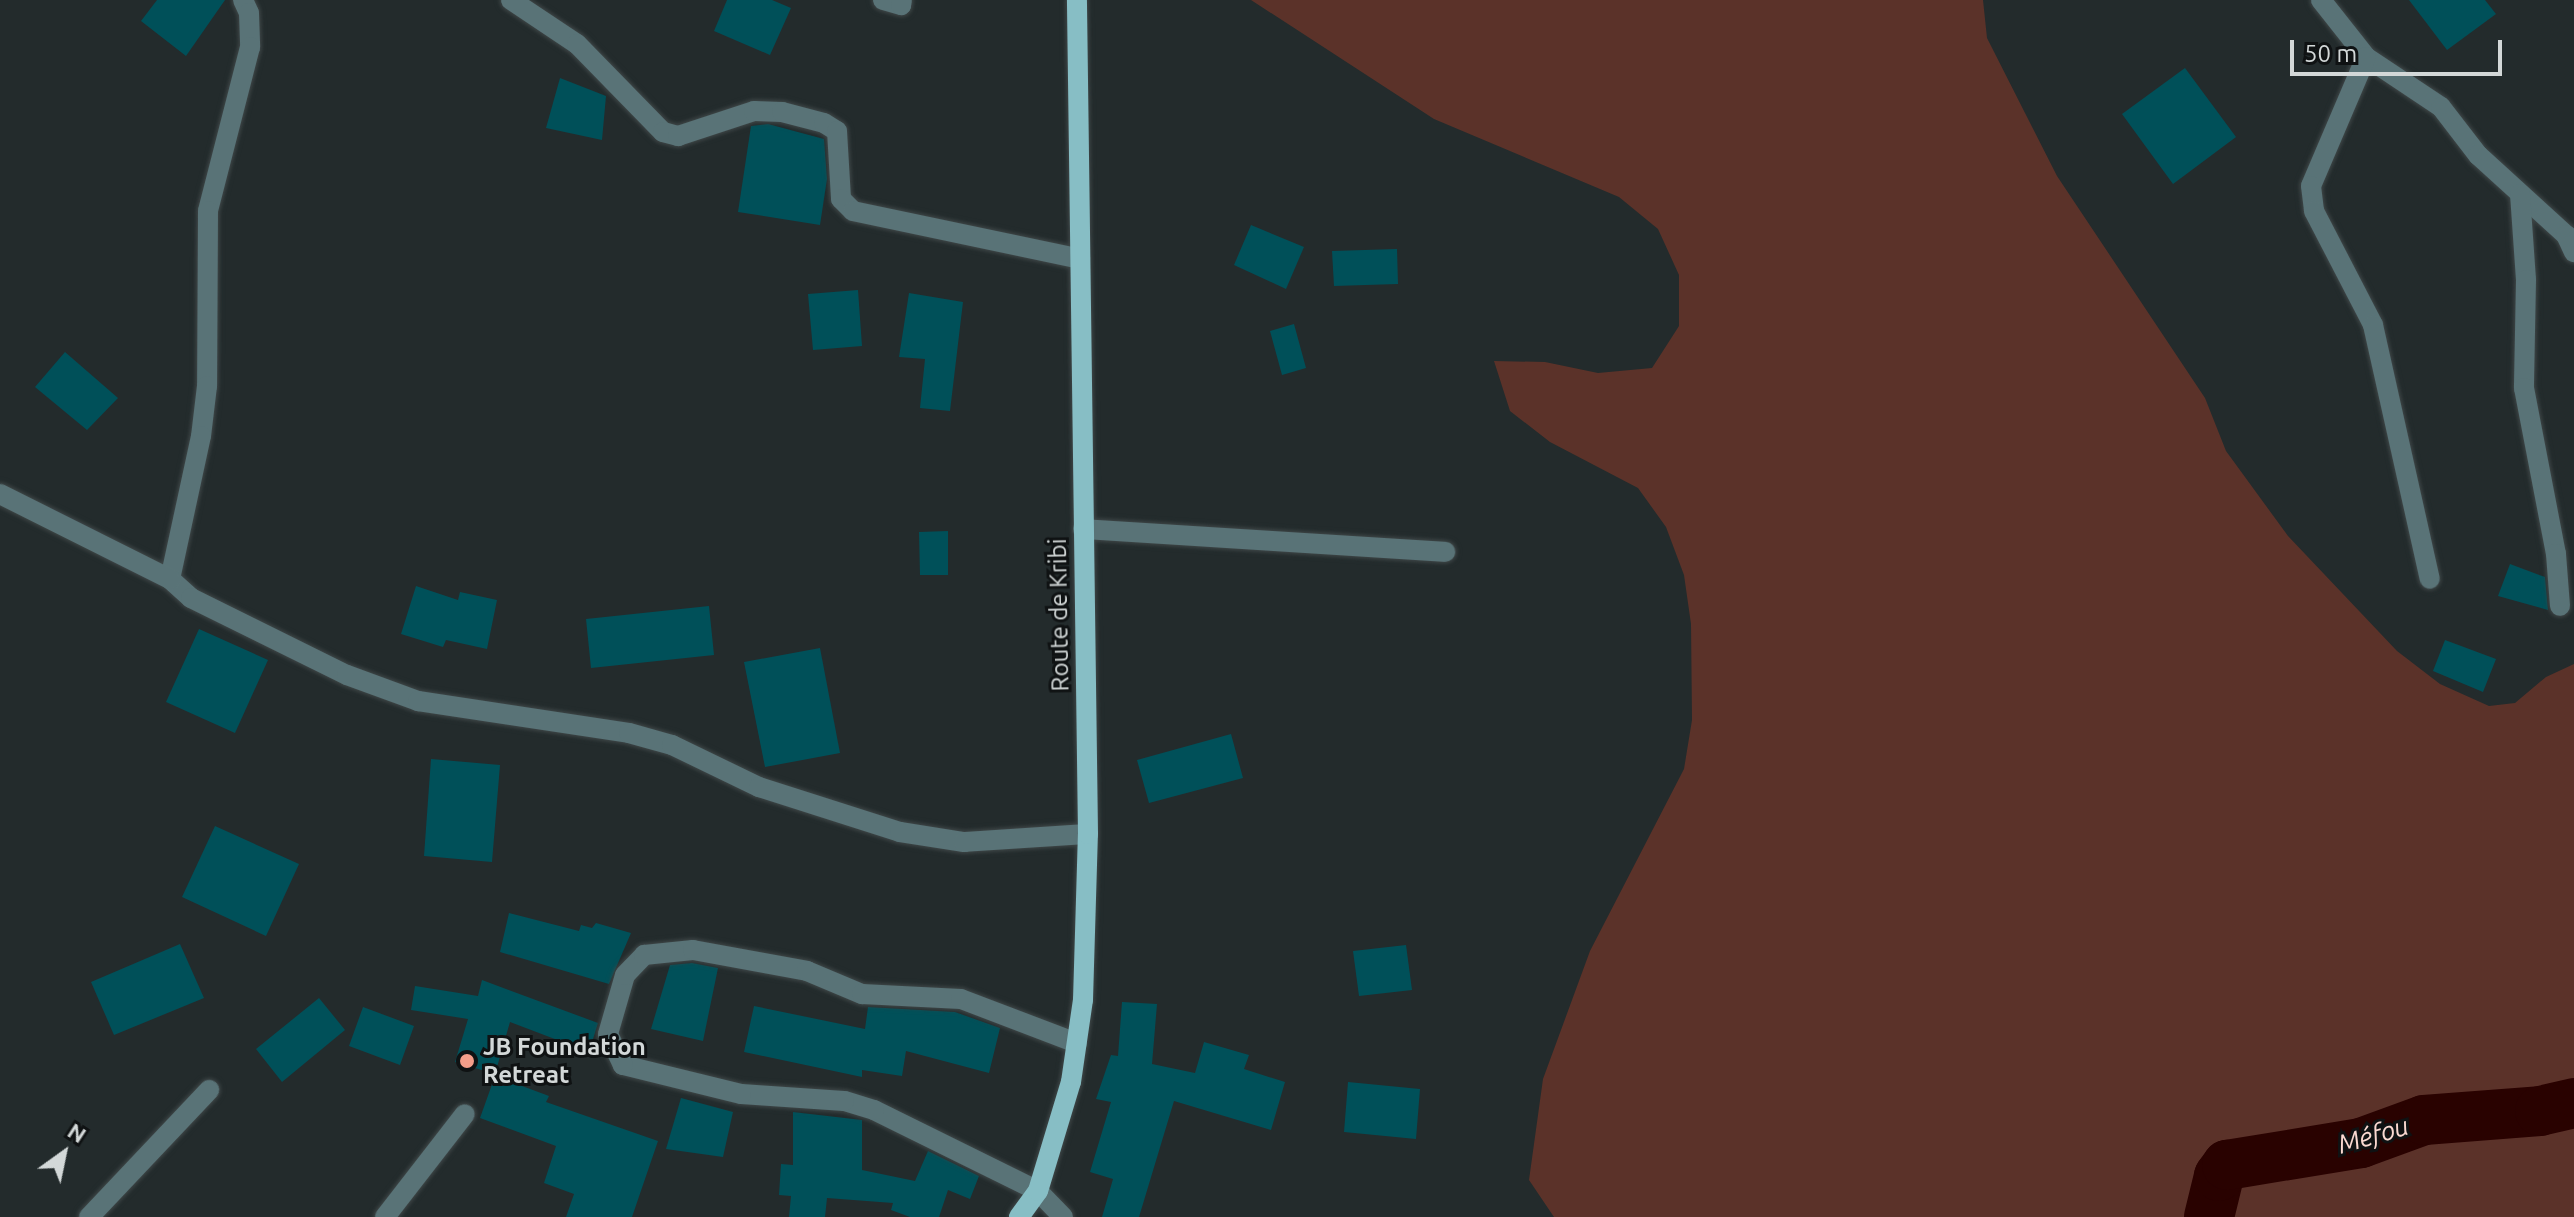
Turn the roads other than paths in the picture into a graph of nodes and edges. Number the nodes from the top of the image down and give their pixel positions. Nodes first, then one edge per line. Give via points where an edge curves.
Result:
1 (243, 0) edge
2 (511, 0) edge
3 (883, 0) edge
4 (902, 0) edge
5 (1077, 0) edge
6 (2321, 0) edge
7 (2366, 57) junction
8 (2520, 194) junction
9 (2574, 252) edge
10 (1080, 259) junction
11 (0, 494) edge
12 (1083, 529) junction
13 (1445, 552) dead end
14 (170, 579) junction
15 (2430, 579) dead end
16 (2560, 606) dead end
17 (1088, 834) junction
18 (1077, 1043) junction
19 (209, 1090) dead end
20 (465, 1114) dead end
21 (1038, 1191) junction
22 (89, 1217) edge
23 (385, 1217) edge
24 (1019, 1217) edge
25 (1063, 1217) edge

1 - 14 street via 249,13 250,47 208,211 207,386 201,436
2 - 10 street via 577,44 663,132 678,136 754,111 824,123 837,131 841,199 853,211
3 - 4 street via 901,5
5 - 10 main road, Route de Kribi
6 - 7 street
7 - 8 street via 2441,107 2478,155
7 - 15 street via 2311,186 2314,211 2373,325
8 - 9 street via 2566,235
8 - 16 street via 2526,280 2524,388 2556,554
10 - 12 main road, Route de Kribi
11 - 14 street
12 - 13 street
12 - 17 main road, Route de Kribi
14 - 17 street via 191,598 347,675 418,701 629,733 672,745 759,787 900,832 964,842
17 - 18 main road, Route de Kribi
18 - 21 main road, Route de Kribi via 1071,1082
18 - 21 street via 961,999 862,994 807,971 693,950 644,955 625,975 608,1034 623,1065 741,1094 844,1101 874,1110
19 - 22 street
20 - 23 street
21 - 24 main road, Route de Kribi
21 - 25 street

